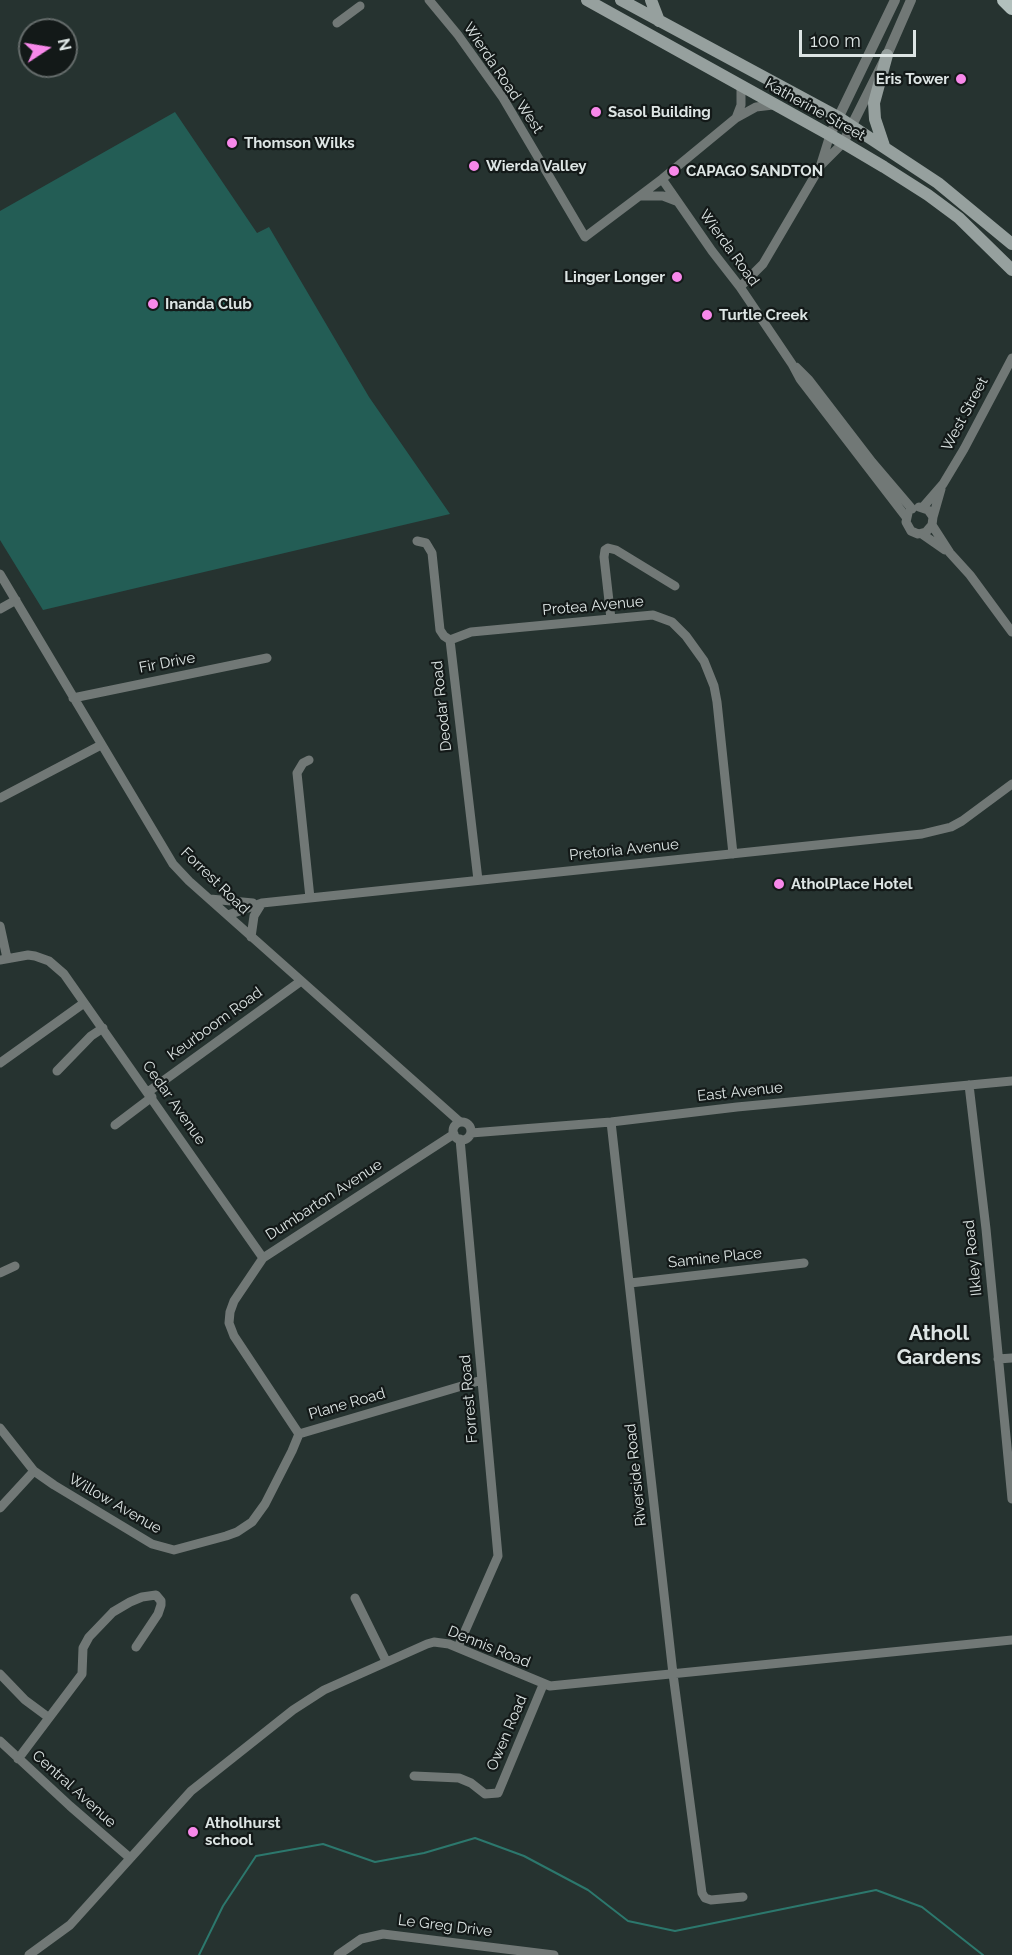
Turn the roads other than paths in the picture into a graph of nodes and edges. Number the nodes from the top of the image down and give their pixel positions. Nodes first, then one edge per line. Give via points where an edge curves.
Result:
1 (429, 0) edge
2 (587, 0) edge
3 (651, 0) edge
4 (895, 0) edge
5 (911, 0) edge
6 (1004, 0) edge
7 (628, 2) edge
8 (360, 6) dead end
9 (1012, 8) edge
10 (623, 21) junction
11 (659, 21) junction
12 (337, 22) dead end
13 (887, 55) junction
14 (741, 85) junction
15 (773, 105) junction
16 (838, 117) junction
17 (736, 118) junction
18 (852, 126) junction
19 (830, 135) junction
20 (843, 142) junction
21 (885, 147) junction
22 (820, 167) junction
23 (662, 179) junction
24 (640, 196) junction
25 (678, 202) junction
26 (1012, 244) edge
27 (1012, 270) edge
28 (740, 287) junction
29 (1012, 358) edge
30 (849, 438) junction
31 (943, 484) junction
32 (923, 507) junction
33 (912, 508) junction
34 (906, 518) junction
35 (932, 521) junction
36 (922, 534) junction
37 (417, 541) dead end
38 (950, 553) junction
39 (0, 574) edge
40 (675, 586) dead end
41 (16, 600) junction
42 (0, 609) edge
43 (611, 619) junction
44 (1012, 632) edge
45 (450, 640) junction
46 (267, 658) dead end
47 (73, 698) junction
48 (101, 745) junction
49 (309, 760) dead end
50 (1012, 784) edge
51 (0, 798) edge
52 (733, 854) junction
53 (478, 880) junction
54 (310, 897) junction
55 (209, 899) junction
56 (262, 903) junction
57 (228, 915) junction
58 (0, 926) edge
59 (251, 937) junction
60 (3, 959) edge
61 (301, 981) junction
62 (84, 1003) junction
63 (103, 1028) junction
64 (0, 1063) edge
65 (57, 1071) dead end
66 (1012, 1081) edge
67 (969, 1085) junction
68 (150, 1095) junction
69 (460, 1122) junction
70 (611, 1122) junction
71 (115, 1125) dead end
72 (471, 1133) junction
73 (457, 1137) junction
74 (263, 1258) junction
75 (804, 1263) dead end
76 (15, 1266) dead end
77 (0, 1273) edge
78 (630, 1283) junction
79 (1012, 1358) edge
80 (998, 1359) junction
81 (482, 1380) junction
82 (0, 1428) edge
83 (299, 1434) junction
84 (33, 1471) junction
85 (1012, 1499) edge
86 (0, 1508) edge
87 (237, 1532) joint
88 (355, 1598) dead end
89 (1012, 1640) edge
90 (136, 1647) dead end
91 (458, 1647) junction
92 (386, 1661) junction
93 (0, 1674) edge
94 (673, 1674) junction
95 (543, 1685) junction
96 (48, 1717) junction
97 (0, 1741) edge
98 (18, 1759) junction
99 (414, 1776) dead end
100 (130, 1858) junction
101 (743, 1896) dead end
102 (29, 1955) edge
103 (338, 1955) edge
104 (554, 1955) edge

1 - 24 street, Wierda Road West via 503,98 585,237
2 - 10 main road, Katherine Street
3 - 11 main road
4 - 16 street
5 - 13 street
6 - 9 main road
7 - 10 street
7 - 11 main road, Katherine Street
8 - 12 street
10 - 14 main road, Katherine Street
11 - 16 main road, Katherine Street
13 - 18 street
13 - 21 main road via 874,103
14 - 15 main road, Katherine Street
14 - 17 street
15 - 17 street via 756,107
15 - 19 main road, Katherine Street
16 - 18 main road, Katherine Street
16 - 19 street
17 - 23 street
18 - 20 street
18 - 21 main road, Katherine Street
19 - 20 main road, Katherine Street
19 - 22 street
20 - 22 street
20 - 27 main road, Katherine Street via 951,212
21 - 26 main road, Katherine Street via 938,183
22 - 28 street via 763,264
23 - 24 street
23 - 25 street, Wierda Road
24 - 25 street via 663,196
25 - 28 street, Wierda Road
28 - 30 street, Wierda Road via 800,379
29 - 31 street, West Street
30 - 33 street, Wierda Road
30 - 34 street, Wierda Road
31 - 32 street, West Street
31 - 35 street, West Street
32 - 33 street
32 - 35 street
33 - 34 street
34 - 36 street via 911,531
35 - 36 street
35 - 38 street
36 - 38 street
37 - 45 street, Deodar Road via 426,543 432,554 440,627
38 - 44 street
39 - 41 street, Forrest Road
40 - 43 street via 608,548 603,553
41 - 42 street
41 - 47 street, Forrest Road
43 - 45 street, Protea Avenue via 471,632
43 - 52 street, Protea Avenue via 653,615 665,618 678,627 704,661 717,702
45 - 53 street, Deodar Road
46 - 47 street, Fir Drive
47 - 48 street, Forrest Road
48 - 51 street
48 - 55 street, Forrest Road via 172,864
49 - 54 street via 297,772
50 - 52 street, Pretoria Avenue via 962,821 936,832
52 - 53 street, Pretoria Avenue
53 - 54 street, Pretoria Avenue
54 - 56 street, Pretoria Avenue
55 - 56 street
55 - 57 street, Forrest Road
56 - 57 street, Pretoria Avenue
56 - 59 street via 254,916
57 - 59 street, Forrest Road
58 - 60 street
59 - 61 street, Forrest Road
60 - 62 street, Cedar Avenue via 35,956 57,967
61 - 68 street, Keurboom Road
61 - 69 street, Forrest Road
62 - 63 street, Cedar Avenue
62 - 64 street
63 - 65 street
63 - 68 street, Cedar Avenue
66 - 67 street, East Avenue
67 - 70 street, East Avenue
67 - 80 street, Ilkley Road
68 - 71 street, Keurboom Road
68 - 74 street, Cedar Avenue
69 - 72 street via 467,1123
69 - 73 street via 454,1126
70 - 72 street, East Avenue
70 - 78 street, Riverside Road
72 - 73 street via 467,1138
73 - 74 street, Dumbarton Avenue
73 - 81 street, Forrest Road
74 - 83 street, Dumbarton Avenue via 234,1301 229,1323
75 - 78 street, Samine Place
76 - 77 street
78 - 94 street, Riverside Road
79 - 80 street
80 - 85 street, Ilkley Road
81 - 83 street, Plane Road
81 - 91 street, Forrest Road via 498,1556
82 - 84 street, Willow Avenue
83 - 87 street, Plane Road via 265,1504 252,1522
84 - 86 street
84 - 87 street, Willow Avenue via 158,1547 174,1550
88 - 92 street
89 - 94 street, Dennis Road
90 - 96 street via 158,1614 161,1601 156,1595 142,1597 113,1612 89,1637 83,1648 82,1674
91 - 92 street, Dennis Road via 434,1642
91 - 95 street, Dennis Road
92 - 100 street, Dennis Road via 324,1690 294,1710 191,1791
93 - 96 street
94 - 95 street, Dennis Road
94 - 101 street, Riverside Road via 703,1896 711,1900
95 - 99 street, Owen Road via 498,1793 485,1794 459,1778
96 - 98 street
97 - 98 street, Central Avenue
98 - 100 street, Central Avenue
100 - 102 street, Dennis Road via 65,1930
103 - 104 street, Le Greg Drive via 361,1939 379,1934

